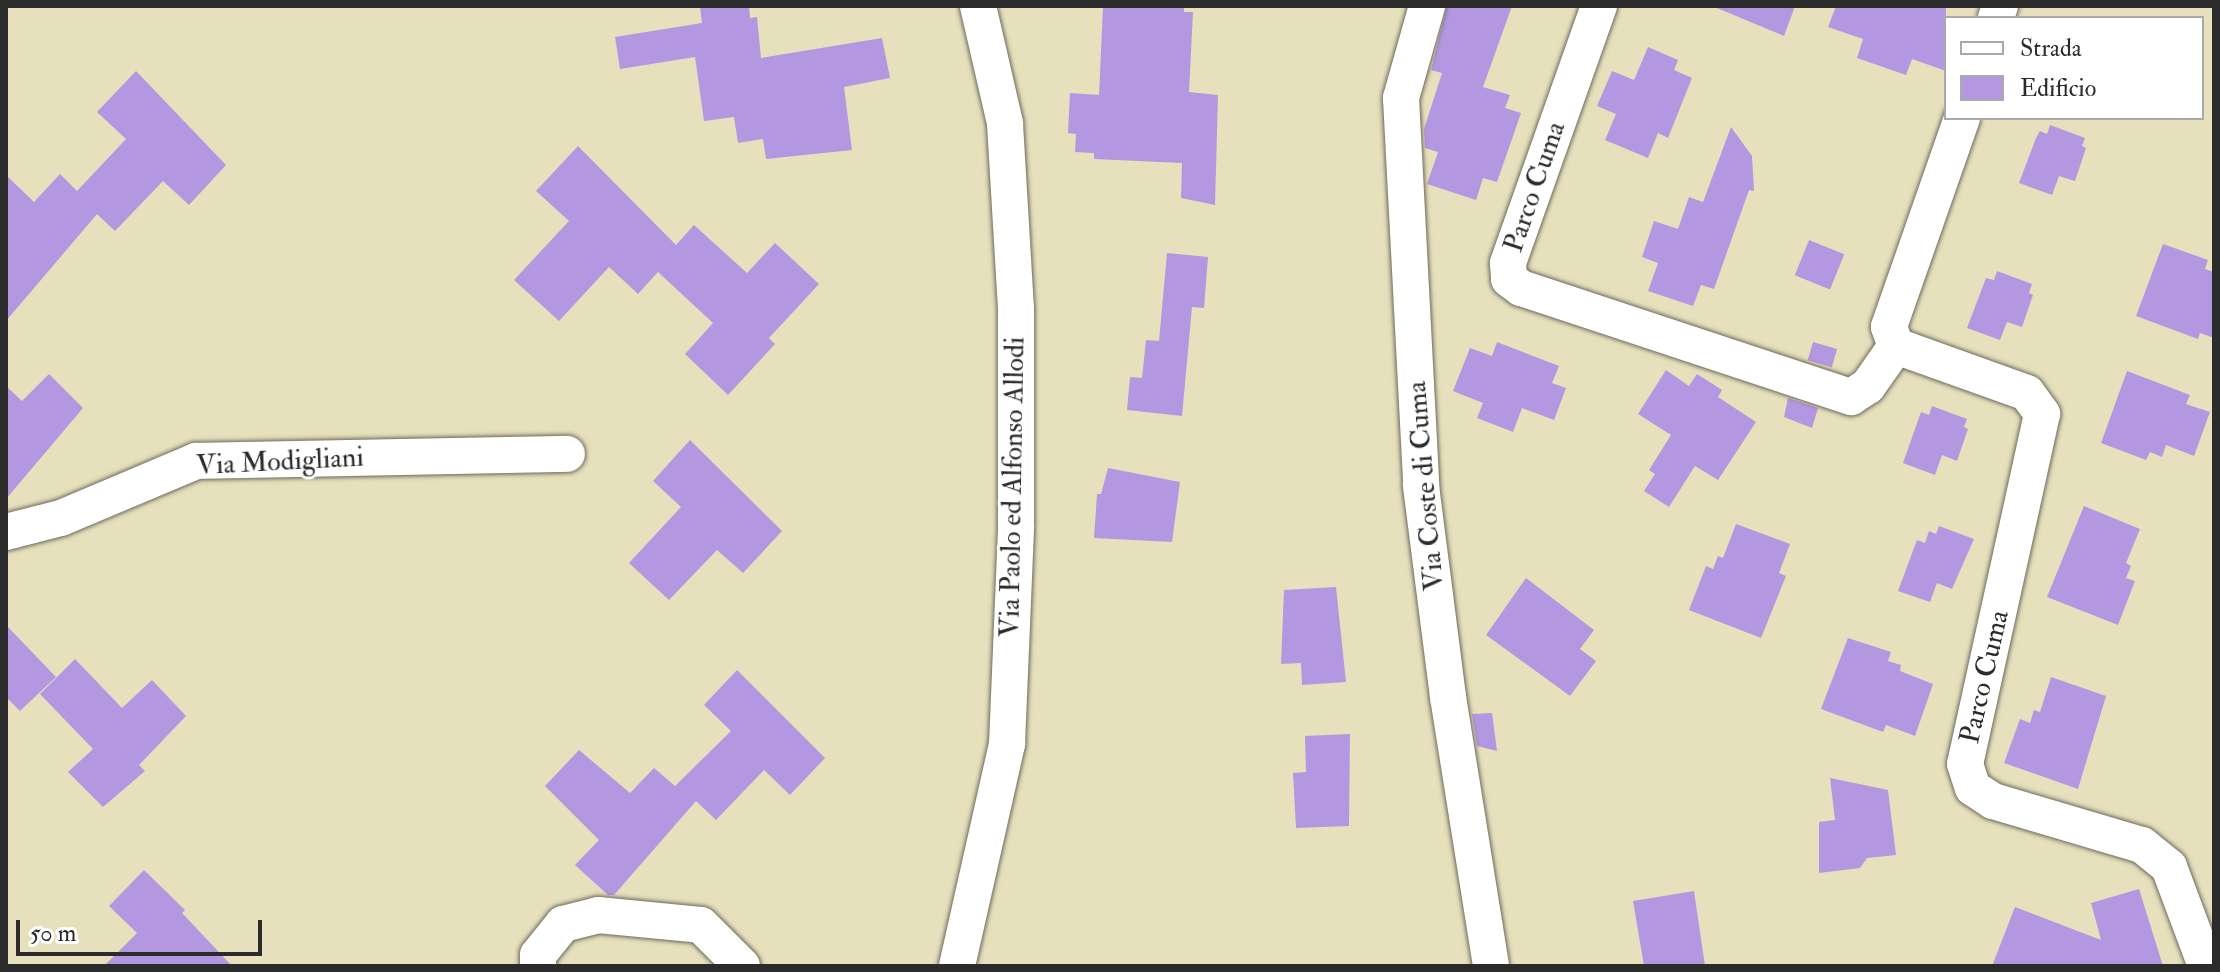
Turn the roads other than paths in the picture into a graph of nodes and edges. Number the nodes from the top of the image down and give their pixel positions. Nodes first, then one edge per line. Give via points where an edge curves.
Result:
1 (978, 6) edge
2 (1427, 6) edge
3 (1599, 6) edge
4 (1961, 120) edge
5 (1896, 346) junction
6 (567, 454) dead end
7 (6, 532) edge
8 (538, 966) edge
9 (742, 966) edge
10 (957, 966) edge
11 (1491, 966) edge
12 (2206, 966) edge

1 - 10 street, Via Paolo ed Alfonso Allodi via 1005,123 1016,309 1016,525 1007,744
2 - 11 street, Via Coste di Cuma via 1401,98 1421,486
3 - 5 street, Parco Cuma via 1508,263 1509,279 1521,288 1851,397 1868,386
4 - 5 street via 1889,327
5 - 12 street, Parco Cuma via 2027,393 2042,414 1965,764 1973,788 1993,801 2142,845 2169,867
6 - 7 street, Via Modigliani via 196,461 61,518
8 - 9 street via 538,955 563,924 598,915 701,925

